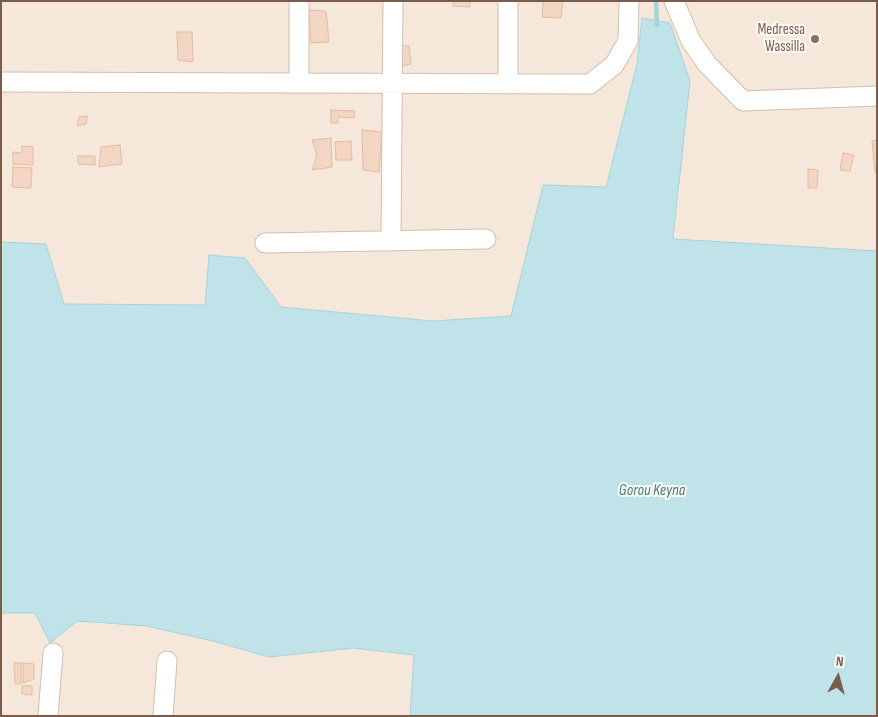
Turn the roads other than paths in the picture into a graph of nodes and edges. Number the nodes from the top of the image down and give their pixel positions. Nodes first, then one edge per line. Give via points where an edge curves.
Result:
1 (300, 1) edge
2 (393, 1) edge
3 (508, 1) edge
4 (629, 1) edge
5 (674, 1) edge
6 (1, 82) edge
7 (299, 83) junction
8 (393, 84) junction
9 (508, 84) junction
10 (877, 96) edge
11 (486, 239) dead end
12 (390, 241) junction
13 (264, 242) dead end
14 (53, 653) dead end
15 (167, 661) dead end
16 (48, 716) edge
17 (163, 716) edge

1 - 7 street
2 - 8 street
3 - 9 street
4 - 9 street via 628,41 614,65 590,84
5 - 10 street via 691,41 707,64 744,101
6 - 7 street
7 - 8 street
8 - 9 street
8 - 12 street
11 - 12 street
12 - 13 street
14 - 16 street
15 - 17 street

